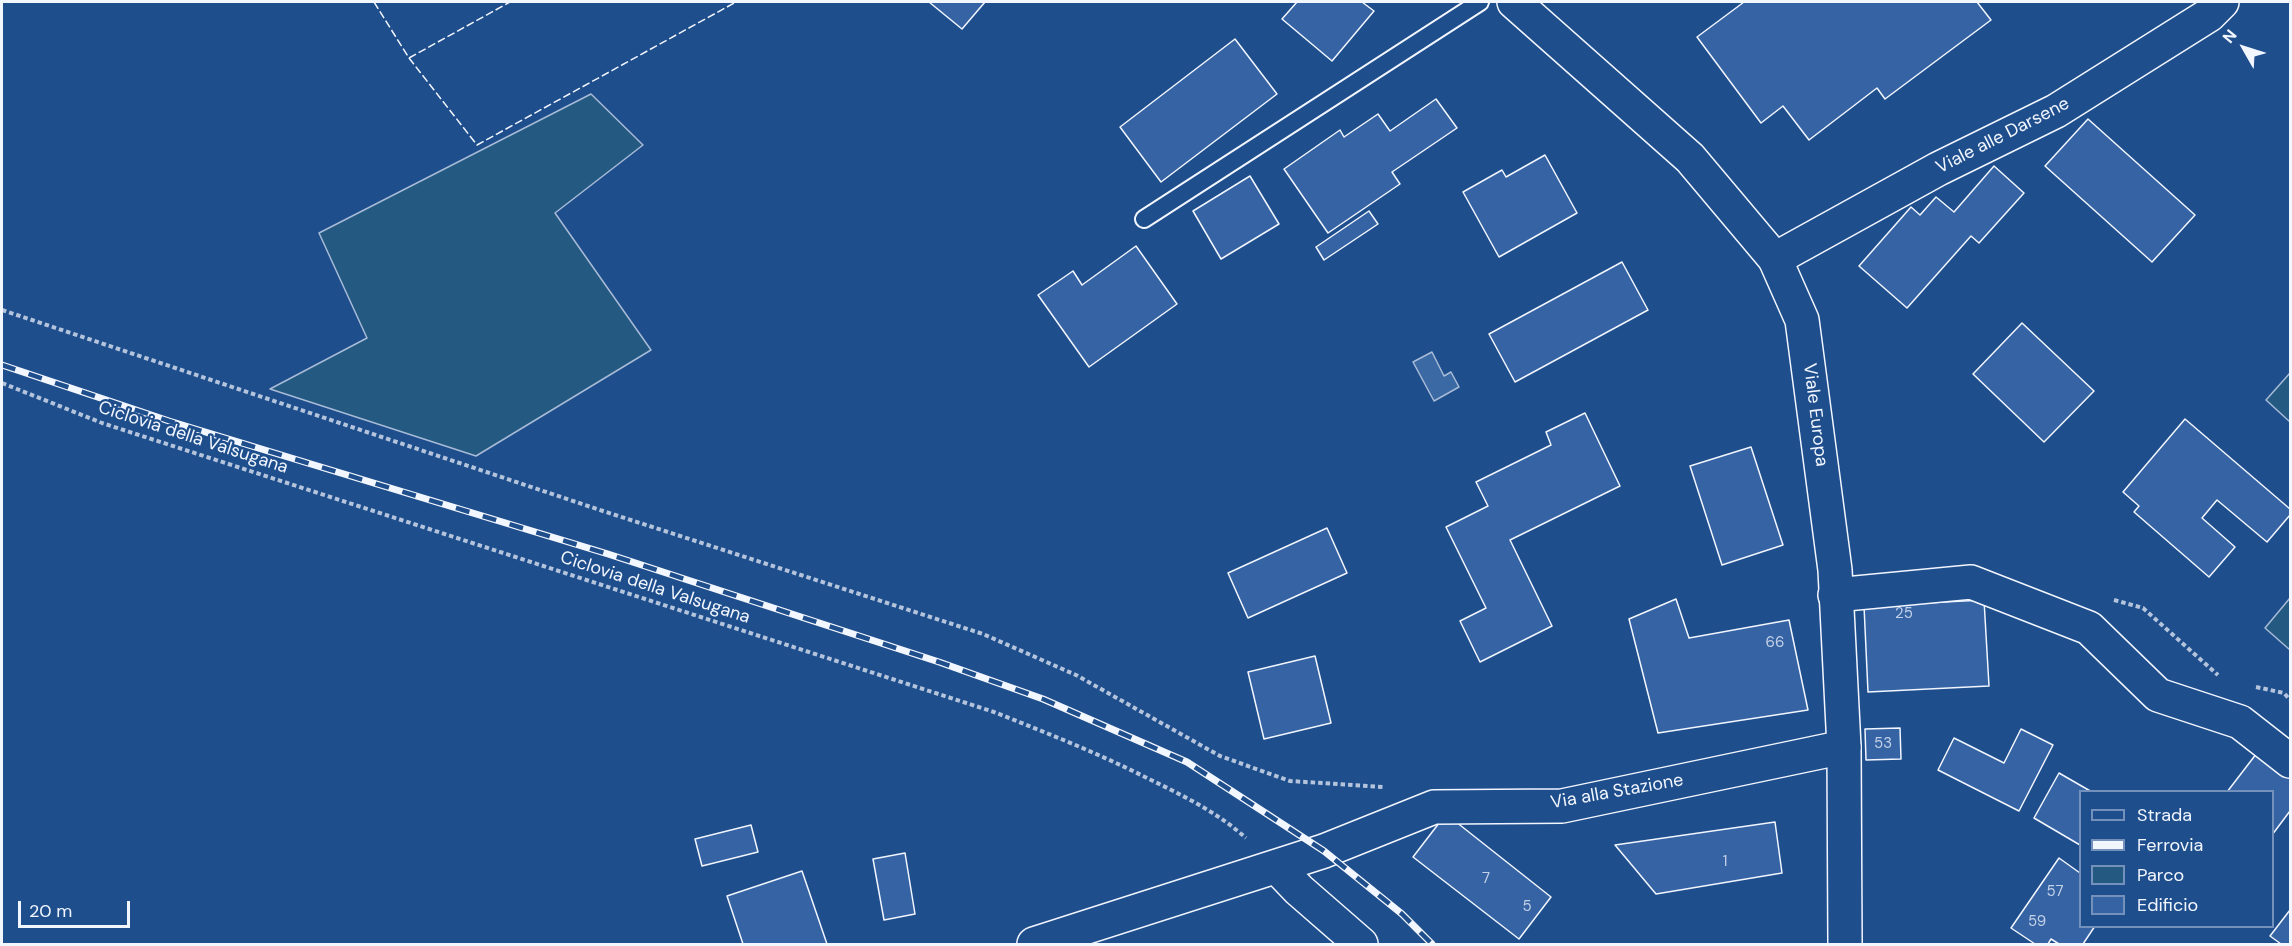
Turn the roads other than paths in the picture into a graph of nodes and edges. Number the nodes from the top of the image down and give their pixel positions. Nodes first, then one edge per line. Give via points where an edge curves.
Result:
1 (1480, 2) edge
2 (1514, 2) edge
3 (2222, 2) edge
4 (1144, 219) dead end
5 (1775, 259) junction
6 (1835, 595) junction
7 (1844, 747) junction
8 (2290, 761) edge
9 (1277, 867) junction
10 (1034, 945) edge
11 (1361, 945) edge
12 (1845, 945) edge

1 - 4 lane
2 - 5 street, Viale Europa via 1690,158
3 - 5 street, Viale alle Darsene via 2209,15 2056,111 1938,169
5 - 6 street, Viale Europa via 1802,320
6 - 7 street, Viale Europa
6 - 8 street via 1971,582 2089,628 2158,695 2240,722
7 - 9 street, Via alla Stazione via 1562,806 1434,807
7 - 12 street, Viale Europa
9 - 10 street, Via alla Stazione
9 - 11 street

